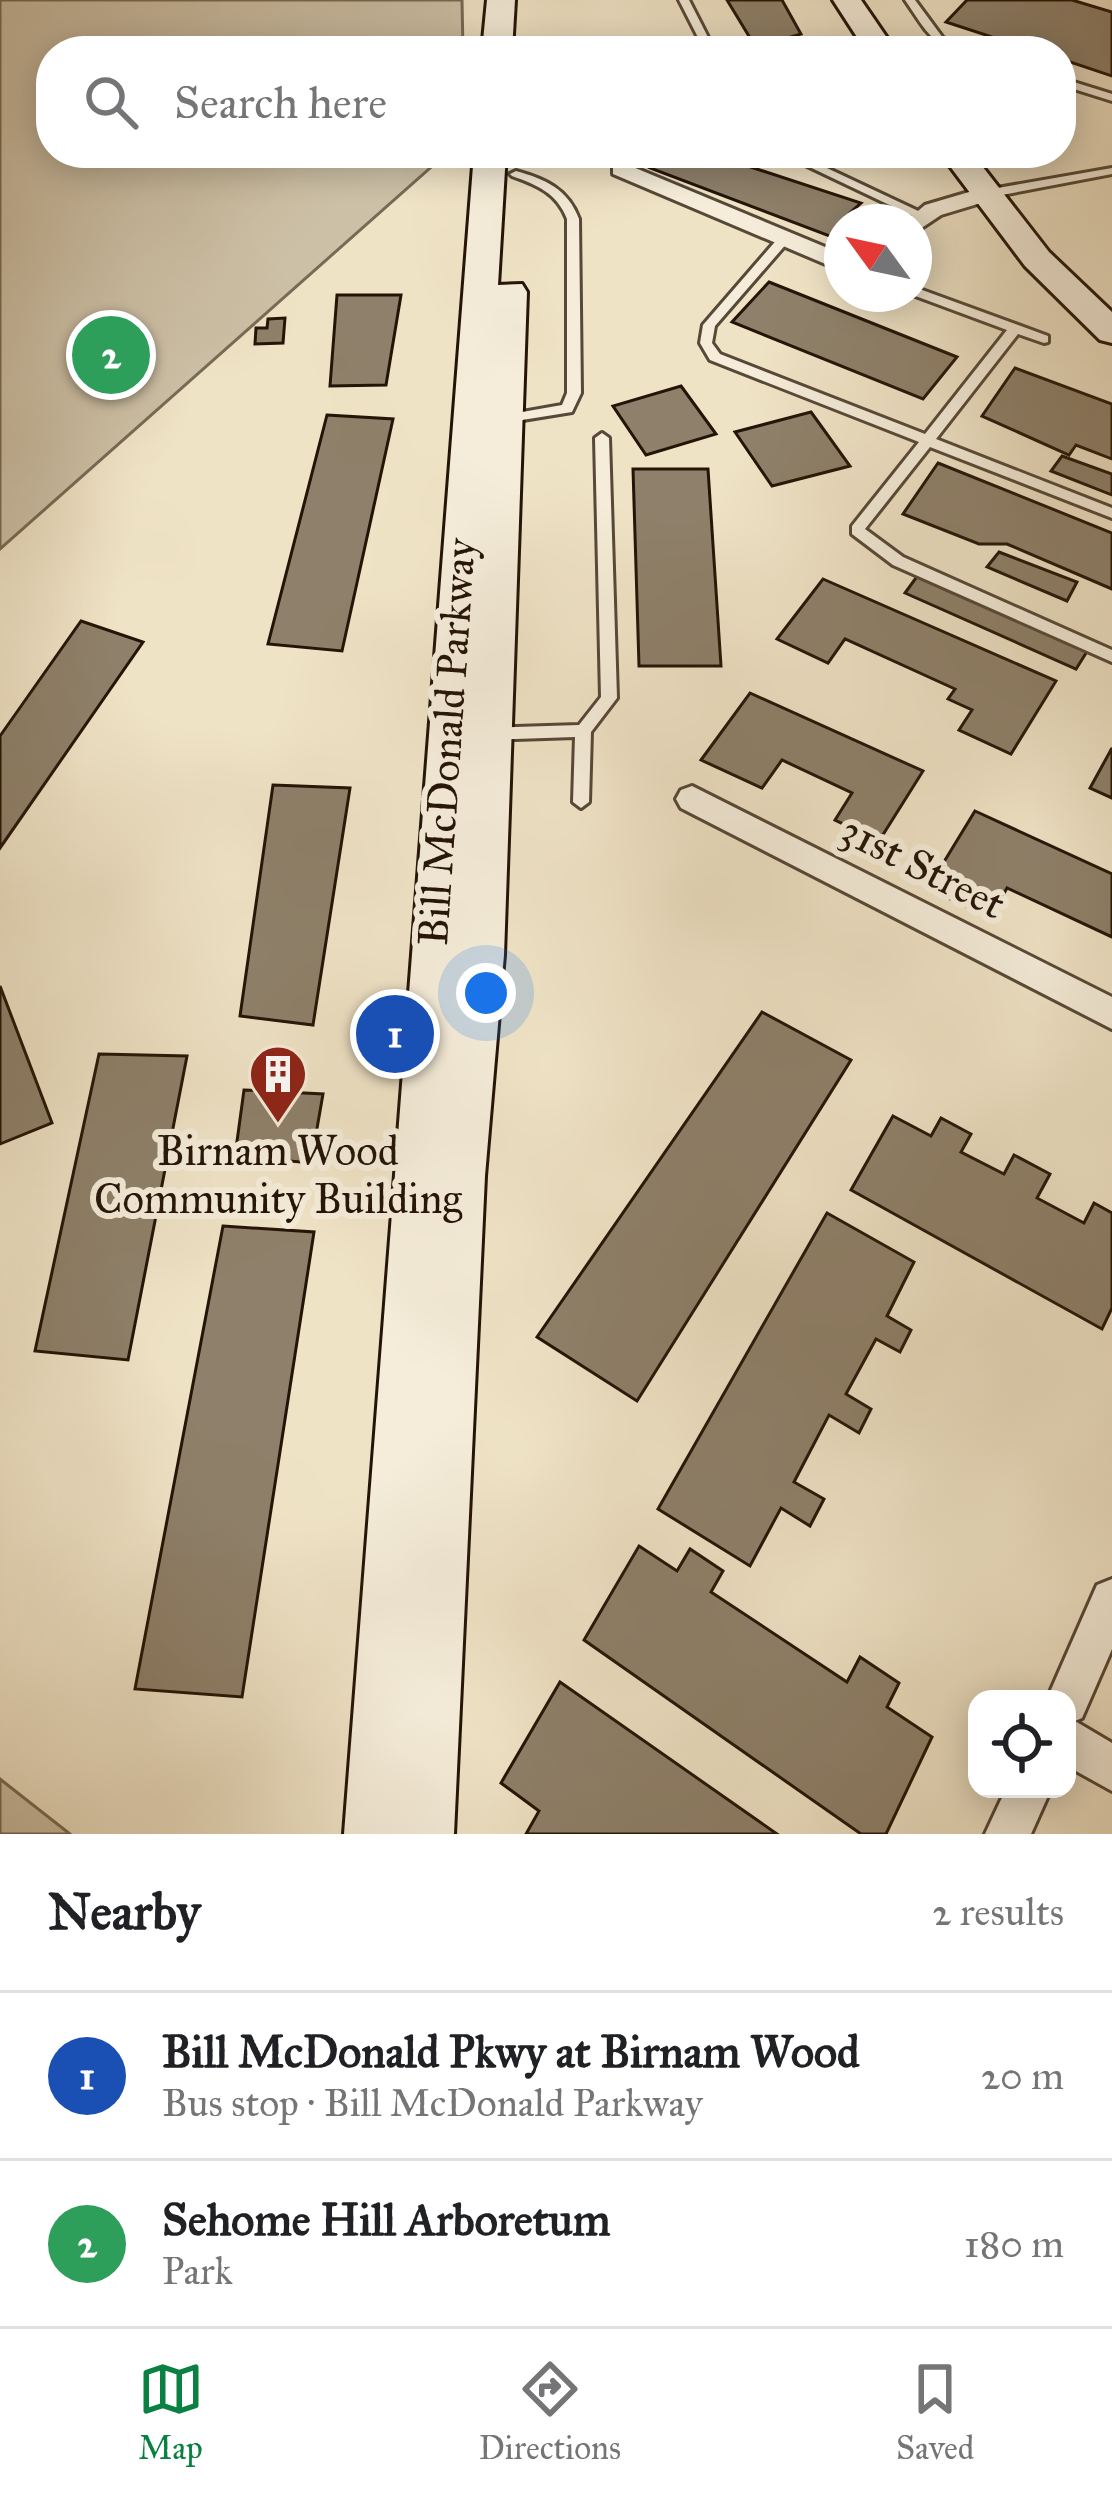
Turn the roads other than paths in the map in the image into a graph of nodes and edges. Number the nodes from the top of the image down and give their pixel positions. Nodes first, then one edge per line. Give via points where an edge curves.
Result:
1 (501, 0) edge
2 (522, 0) edge
3 (684, 0) edge
4 (847, 0) edge
5 (911, 0) edge
6 (498, 36) edge
7 (522, 36) edge
8 (702, 36) edge
9 (871, 36) edge
10 (936, 36) edge
11 (1076, 86) edge
12 (1112, 98) edge
13 (507, 168) edge
14 (508, 168) edge
15 (520, 168) edge
16 (816, 168) edge
17 (967, 168) edge
18 (621, 169) dead end
19 (1112, 171) edge
20 (986, 194) junction
21 (885, 204) edge
22 (932, 217) edge
23 (784, 238) junction
24 (824, 255) edge
25 (932, 298) edge
26 (1015, 328) junction
27 (1112, 332) edge
28 (1044, 339) dead end
29 (504, 419) junction
30 (602, 438) dead end
31 (928, 441) junction
32 (1112, 513) edge
33 (1112, 656) edge
34 (584, 731) junction
35 (488, 734) junction
36 (692, 799) dead end
37 (581, 802) dead end
38 (1112, 1014) edge
39 (1112, 1600) edge
40 (1073, 1690) edge
41 (1076, 1746) edge
42 (1112, 1768) edge
43 (1025, 1798) edge
44 (375, 1834) edge
45 (423, 1834) edge
46 (1008, 1834) edge

1 - 6 main road
2 - 7 main road
3 - 8 lane
4 - 9 main road
5 - 10 lane
11 - 12 lane
13 - 44 main road, Bill McDonald Parkway
14 - 29 main road, Bill McDonald Parkway
15 - 29 lane via 568,201 573,219 574,393 567,410
16 - 21 lane
17 - 20 main road
18 - 23 street
19 - 20 lane
20 - 22 street
20 - 27 main road via 1067,292
23 - 24 street
23 - 31 lane via 709,325 706,343 716,357
25 - 26 lane
26 - 28 lane
26 - 31 lane
29 - 35 main road, Bill McDonald Parkway
30 - 34 lane via 609,698
31 - 32 lane
31 - 33 lane via 857,530 898,562
34 - 35 lane
34 - 37 lane
35 - 45 main road, Bill McDonald Parkway via 481,955 460,1176
36 - 38 street, 31st Street
39 - 40 street
41 - 42 street
43 - 46 street

